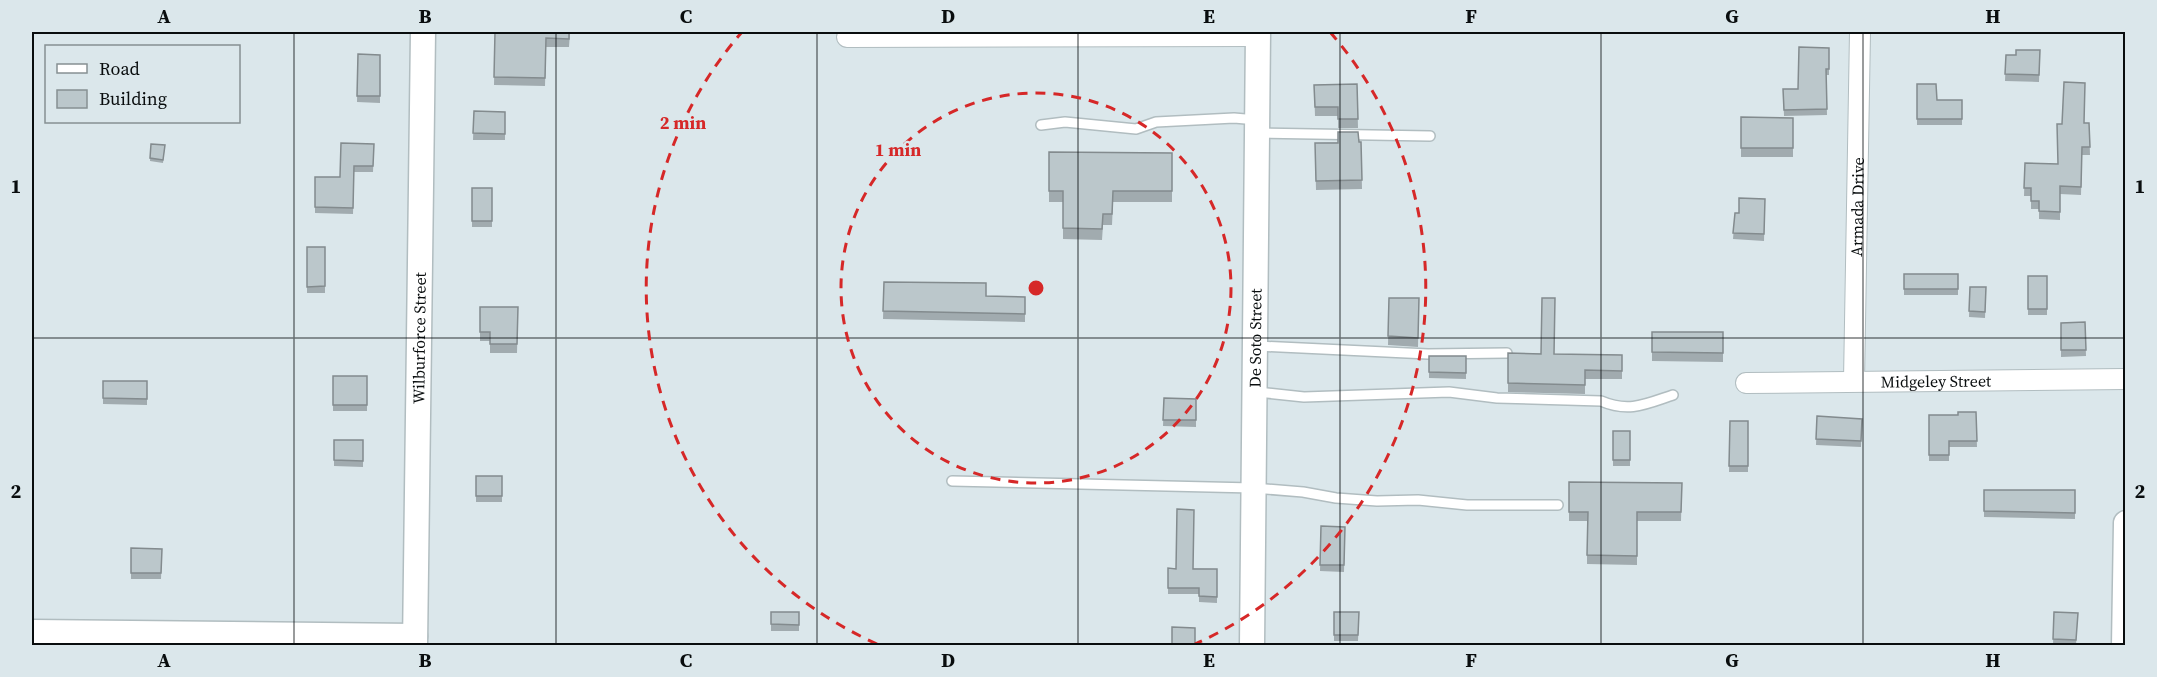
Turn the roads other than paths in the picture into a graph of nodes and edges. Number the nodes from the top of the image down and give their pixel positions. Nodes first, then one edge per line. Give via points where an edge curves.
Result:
1 (423, 32) edge
2 (1860, 32) edge
3 (1258, 34) edge
4 (847, 37) dead end
5 (1041, 125) dead end
6 (1257, 126) junction
7 (1430, 136) dead end
8 (1255, 346) junction
9 (1507, 353) edge
10 (2126, 379) edge
11 (1854, 381) junction
12 (1746, 383) dead end
13 (1254, 392) junction
14 (1673, 395) dead end
15 (952, 480) dead end
16 (1253, 488) junction
17 (1558, 505) dead end
18 (2126, 523) edge
19 (32, 632) edge
20 (415, 641) edge
21 (1252, 645) edge
22 (2124, 645) edge

1 - 20 street, Wilburforce Street
2 - 11 street, Armada Drive
3 - 4 street
3 - 6 street, De Soto Street
5 - 6 lane via 1065,122 1136,129 1156,122 1234,118
6 - 7 lane
6 - 8 street, De Soto Street
8 - 9 lane via 1428,354
8 - 13 street, De Soto Street
10 - 11 street, Midgeley Street
11 - 12 street, Midgeley Street
13 - 14 lane via 1304,397 1449,392 1497,398 1601,401 1634,408
13 - 16 street, De Soto Street
15 - 16 lane
16 - 17 lane via 1377,501
16 - 21 street, De Soto Street
18 - 22 street
19 - 20 street

